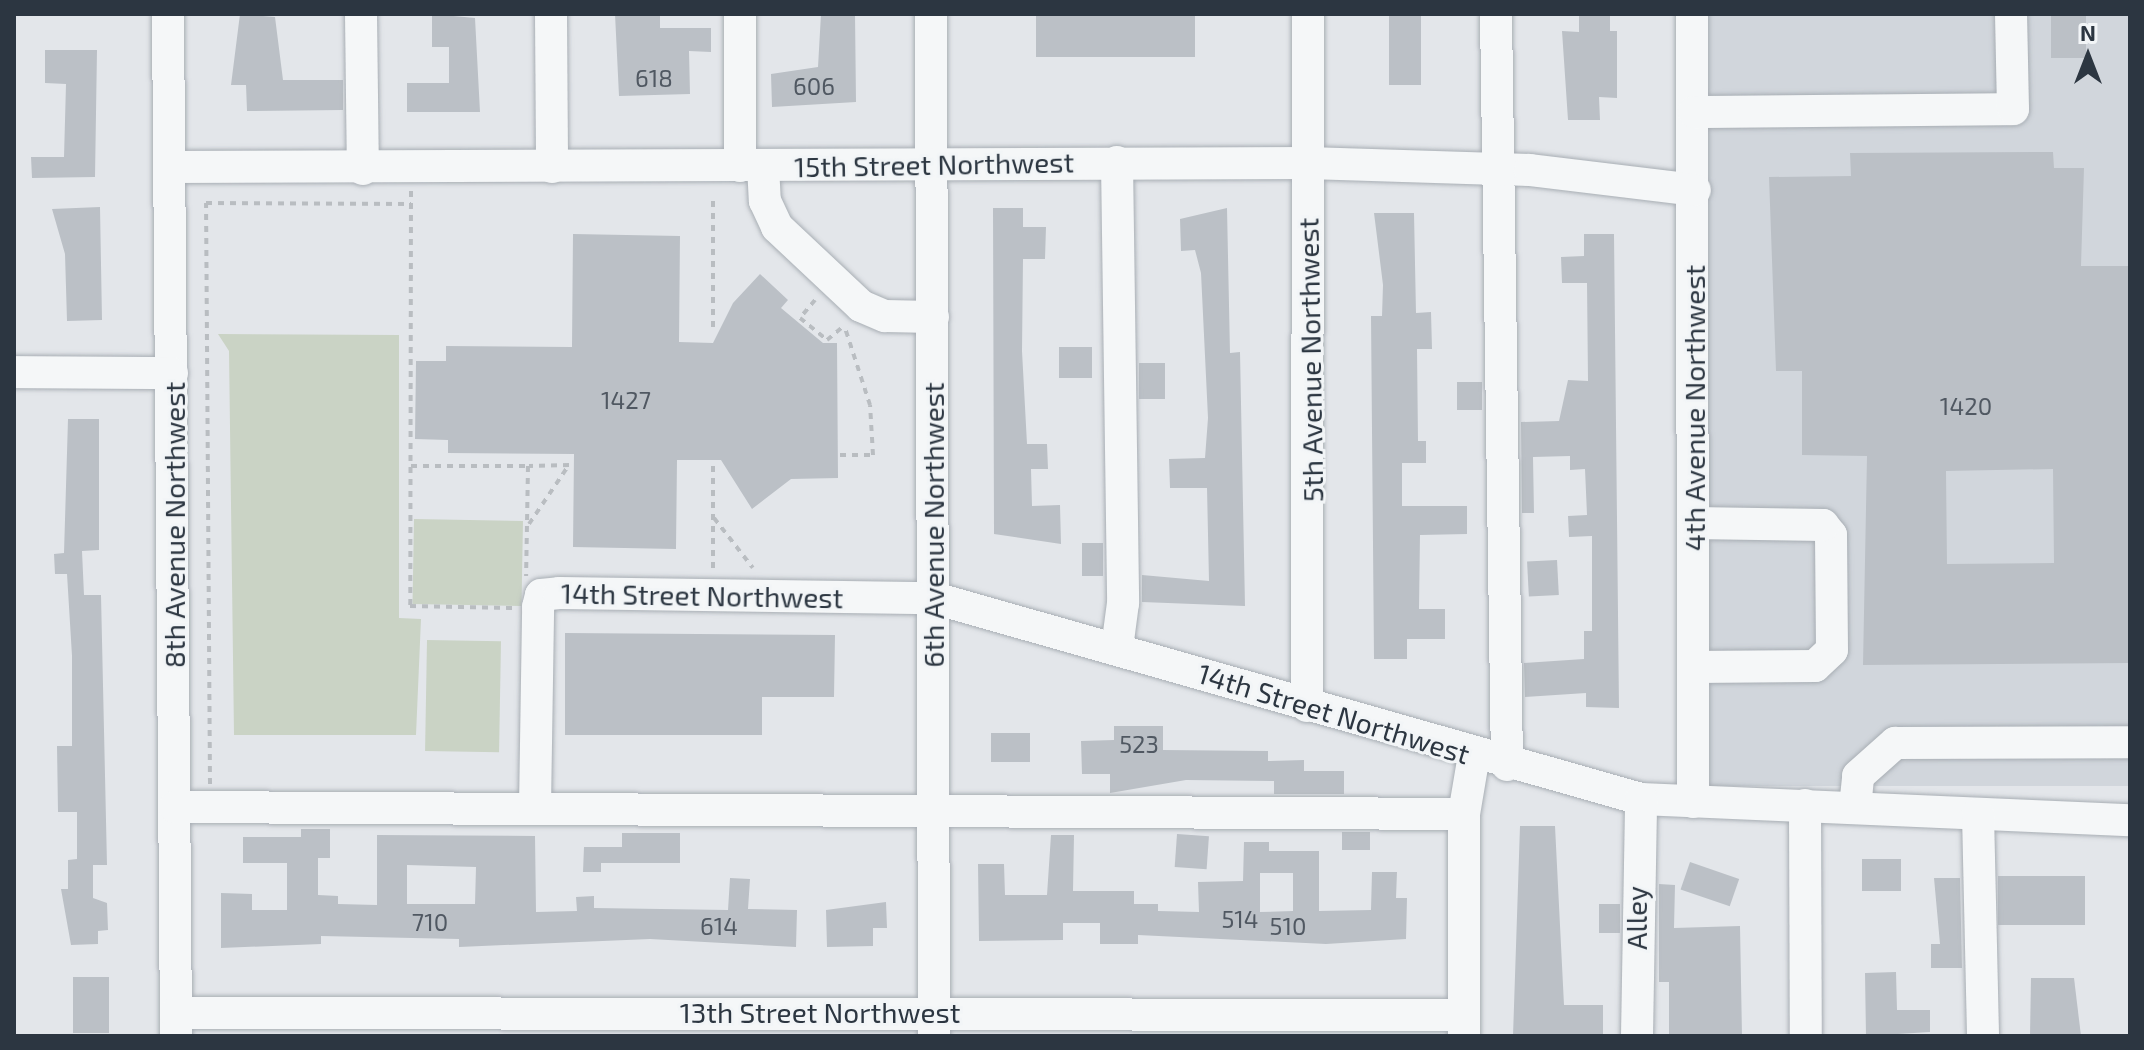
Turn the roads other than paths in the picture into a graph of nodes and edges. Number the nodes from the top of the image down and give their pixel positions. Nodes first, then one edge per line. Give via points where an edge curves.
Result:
1 (168, 14) edge
2 (361, 14) edge
3 (551, 14) edge
4 (740, 14) edge
5 (931, 14) edge
6 (1308, 14) edge
7 (1496, 14) edge
8 (1692, 14) edge
9 (2011, 14) edge
10 (1694, 112) junction
11 (1117, 162) junction
12 (1308, 163) junction
13 (932, 164) junction
14 (752, 166) junction
15 (171, 167) junction
16 (552, 167) junction
17 (1497, 168) junction
18 (363, 169) junction
19 (1695, 190) junction
20 (933, 317) junction
21 (14, 372) edge
22 (172, 373) junction
23 (1694, 523) junction
24 (934, 598) junction
25 (1117, 648) junction
26 (1694, 667) junction
27 (1307, 706) junction
28 (2130, 742) edge
29 (1474, 755) junction
30 (1507, 765) junction
31 (1641, 799) junction
32 (1693, 802) junction
33 (1805, 805) junction
34 (175, 807) junction
35 (535, 807) junction
36 (1855, 807) junction
37 (934, 809) junction
38 (1464, 814) junction
39 (1978, 814) junction
40 (2130, 820) edge
41 (934, 1024) edge
42 (176, 1025) edge
43 (1464, 1025) edge
44 (1637, 1036) edge
45 (1806, 1036) edge
46 (1983, 1036) edge

1 - 15 street, 8th Avenue Northwest
2 - 18 street
3 - 16 street
4 - 14 street
5 - 13 street, 6th Avenue Northwest
6 - 12 street, 5th Avenue Northwest
7 - 17 street
8 - 10 street, 4th Avenue Northwest
9 - 10 street via 2013,109
10 - 19 street, 4th Avenue Northwest
11 - 12 street, 15th Street Northwest
11 - 13 street, 15th Street Northwest
11 - 25 street via 1123,603
12 - 17 street, 15th Street Northwest
12 - 27 street, 5th Avenue Northwest
13 - 14 street, 15th Street Northwest
13 - 20 street, 6th Avenue Northwest
14 - 16 street, 15th Street Northwest
14 - 20 street via 777,227 861,306 885,316
15 - 18 street, 15th Street Northwest
15 - 22 street, 8th Avenue Northwest
16 - 18 street, 15th Street Northwest
17 - 19 street, 15th Street Northwest
17 - 30 street
19 - 23 street, 4th Avenue Northwest
20 - 24 street, 6th Avenue Northwest
21 - 22 street
22 - 34 street, 8th Avenue Northwest
23 - 26 street, 4th Avenue Northwest
23 - 26 street via 1823,525 1831,535 1832,650 1815,666
24 - 25 street, 14th Street Northwest
24 - 35 street, 14th Street Northwest via 531,596
24 - 37 street, 6th Avenue Northwest
25 - 27 street, 14th Street Northwest
26 - 32 street, 4th Avenue Northwest
27 - 29 street, 14th Street Northwest
28 - 36 street via 1895,743 1858,776
29 - 30 street, 14th Street Northwest
29 - 38 street
30 - 31 street, 14th Street Northwest
31 - 32 street, 14th Street Northwest
31 - 44 street, Alley
32 - 33 street, 14th Street Northwest
33 - 36 street, 14th Street Northwest
33 - 45 street
34 - 35 street
34 - 42 street, 8th Avenue Northwest
35 - 37 street
36 - 39 street, 14th Street Northwest
37 - 38 street
37 - 41 street, 6th Avenue Northwest
38 - 43 street
39 - 40 street, 14th Street Northwest
39 - 46 street
41 - 42 street, 13th Street Northwest
41 - 43 street, 13th Street Northwest

